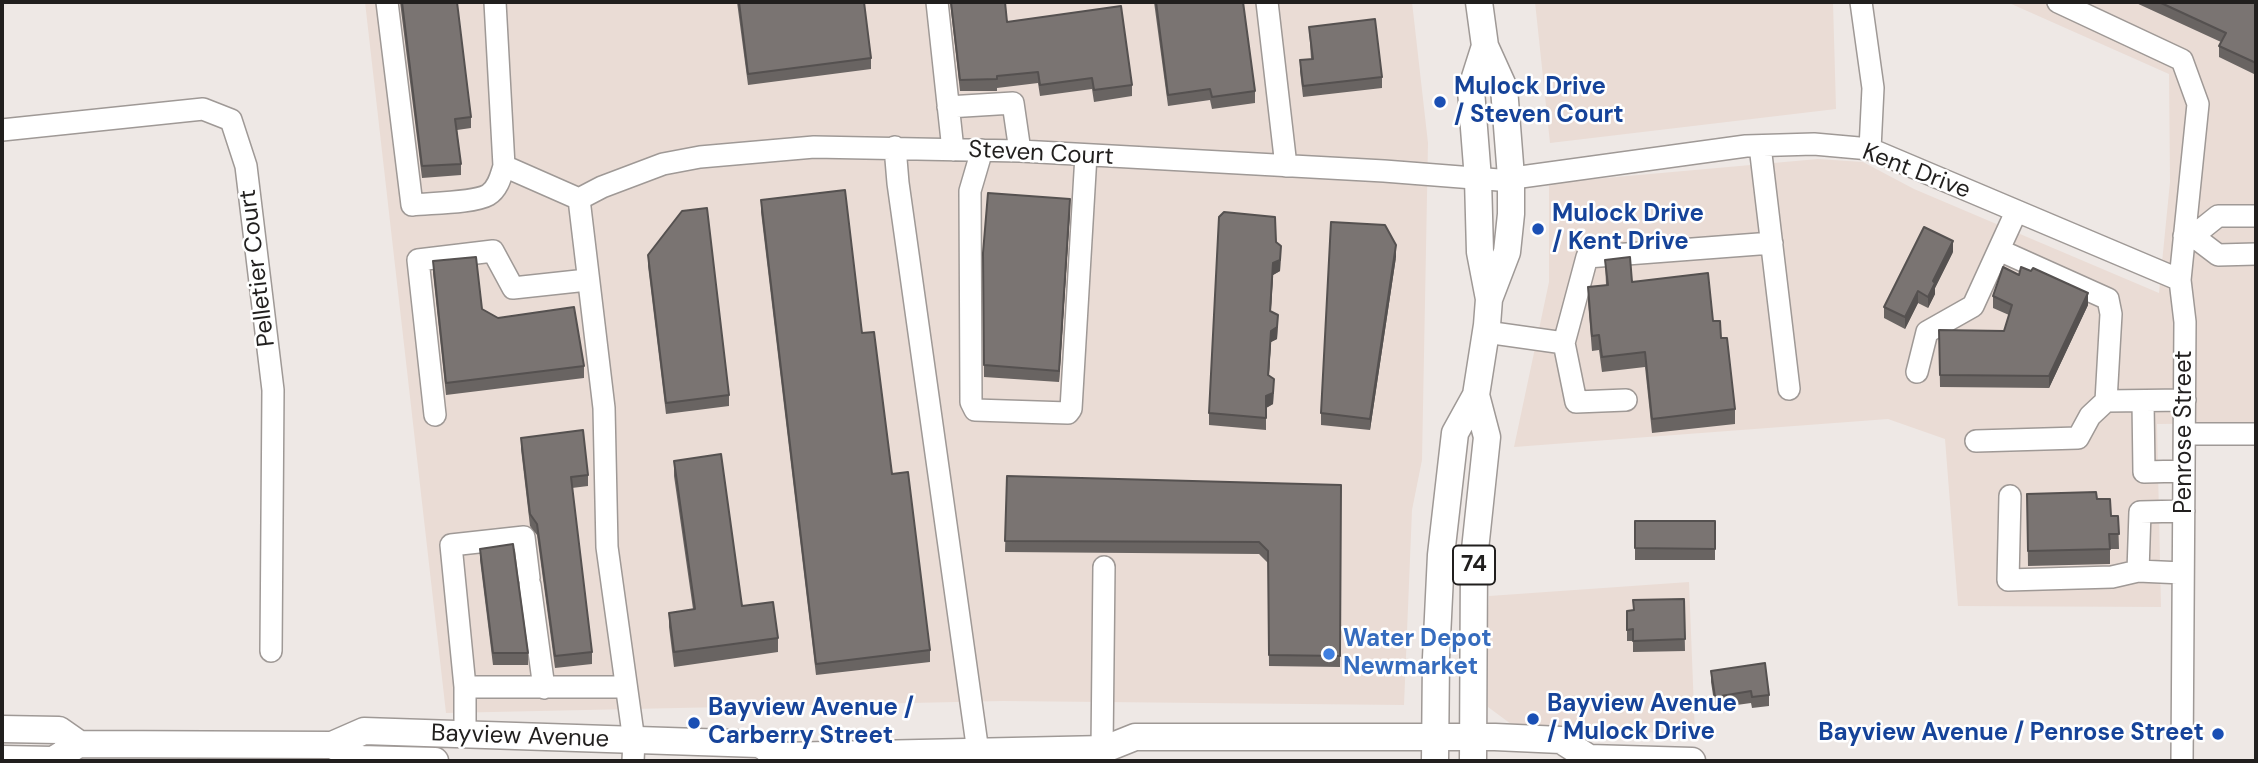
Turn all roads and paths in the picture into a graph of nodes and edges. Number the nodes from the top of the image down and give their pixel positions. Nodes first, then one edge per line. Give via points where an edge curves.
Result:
1 (387, 2) edge
2 (495, 2) edge
3 (937, 2) edge
4 (1267, 2) edge
5 (1479, 2) edge
6 (1861, 2) edge
7 (2057, 2) edge
8 (1485, 46) junction
9 (948, 107) junction
10 (2, 130) edge
11 (1760, 146) junction
12 (895, 148) junction
13 (1870, 149) junction
14 (953, 150) junction
15 (982, 150) junction
16 (1020, 151) junction
17 (1086, 155) junction
18 (504, 166) junction
19 (1286, 166) junction
20 (1511, 177) junction
21 (1478, 178) junction
22 (579, 199) junction
23 (2017, 212) junction
24 (2256, 216) edge
25 (2188, 236) junction
26 (1772, 243) junction
27 (1999, 250) junction
28 (2256, 254) edge
29 (2180, 280) junction
30 (587, 281) junction
31 (1489, 299) junction
32 (1486, 332) junction
33 (1564, 343) junction
34 (1917, 372) dead end
35 (1789, 389) dead end
36 (1476, 395) junction
37 (1626, 400) dead end
38 (2185, 400) junction
39 (2106, 401) junction
40 (2143, 401) junction
41 (435, 415) dead end
42 (2256, 433) edge
43 (2185, 434) junction
44 (1976, 440) dead end
45 (2184, 471) junction
46 (2010, 496) dead end
47 (2184, 510) junction
48 (1104, 567) dead end
49 (2138, 571) junction
50 (2183, 573) junction
51 (271, 651) dead end
52 (465, 687) junction
53 (626, 687) junction
54 (544, 688) junction
55 (2, 729) edge
56 (465, 735) junction
57 (79, 744) junction
58 (332, 745) junction
59 (1434, 749) edge
60 (1472, 749) edge
61 (634, 751) edge
62 (978, 752) junction
63 (1111, 753) edge
64 (2, 759) edge
65 (776, 759) edge
66 (1587, 760) edge
67 (435, 761) edge
68 (1669, 761) edge
69 (1692, 761) edge
70 (2182, 761) edge

1 - 18 street via 412,205 489,194
2 - 18 street
3 - 9 street
4 - 19 street
5 - 8 main road, 74
6 - 13 street via 1872,88
7 - 25 street, Penrose Street via 2182,60 2198,104
8 - 20 main road, 74 via 1504,88
8 - 21 main road, 74 via 1471,90
9 - 14 street
9 - 16 street via 1013,103
10 - 51 street, Pelletier Court via 203,109 231,120 246,166 273,390
11 - 13 street, Kent Drive
11 - 20 street, Kent Drive
11 - 26 street
12 - 14 street, Steven Court
12 - 22 street, Steven Court via 814,147 700,157 663,164
12 - 62 street
13 - 23 street, Kent Drive
14 - 15 street, Steven Court
15 - 16 street, Steven Court
15 - 17 street via 970,191 971,402 975,410 1068,413 1071,409
16 - 17 street, Steven Court
17 - 19 street, Steven Court
18 - 22 street
19 - 21 street, Steven Court
20 - 21 street, Steven Court
20 - 31 main road, 74 via 1507,252
21 - 31 main road, 74 via 1480,253
22 - 30 street
23 - 27 street
23 - 29 street, Kent Drive
24 - 25 street via 2218,216
25 - 28 street via 2218,255
25 - 29 street, Penrose Street
26 - 33 street via 1587,257
26 - 35 street
27 - 34 street via 1973,306 1927,332
27 - 39 street via 2108,299
29 - 38 street, Penrose Street
30 - 41 street via 513,288 493,251 418,260
30 - 53 street via 604,408 607,547
31 - 32 main road, 74
32 - 33 street
32 - 36 main road, 74
33 - 37 street via 1576,402
36 - 59 main road, 74 via 1455,433 1441,555
36 - 60 main road, 74 via 1487,436 1474,559
38 - 40 street
38 - 43 street, Penrose Street
39 - 40 street
39 - 44 street via 2090,416 2078,439
40 - 45 street via 2144,472
42 - 43 street
43 - 45 street, Penrose Street
45 - 47 street, Penrose Street
46 - 49 street via 2008,580 2112,577
47 - 49 street via 2140,512
47 - 50 street, Penrose Street
48 - 63 street
49 - 50 street
50 - 70 street, Penrose Street
52 - 54 street
52 - 54 street via 451,544 524,537
52 - 56 street
53 - 54 street
53 - 61 street
55 - 57 main road, Bayview Avenue via 59,730
56 - 58 main road, Bayview Avenue via 364,732
56 - 61 main road, Bayview Avenue
57 - 58 main road, Bayview Avenue
57 - 64 main road, Bayview Avenue via 53,760
58 - 67 main road, Bayview Avenue via 360,759
59 - 60 main road
59 - 63 main road via 1135,737
60 - 66 main road via 1562,740
61 - 65 main road, Bayview Avenue via 759,744
62 - 63 main road
62 - 65 main road
66 - 68 main road
68 - 69 main road

